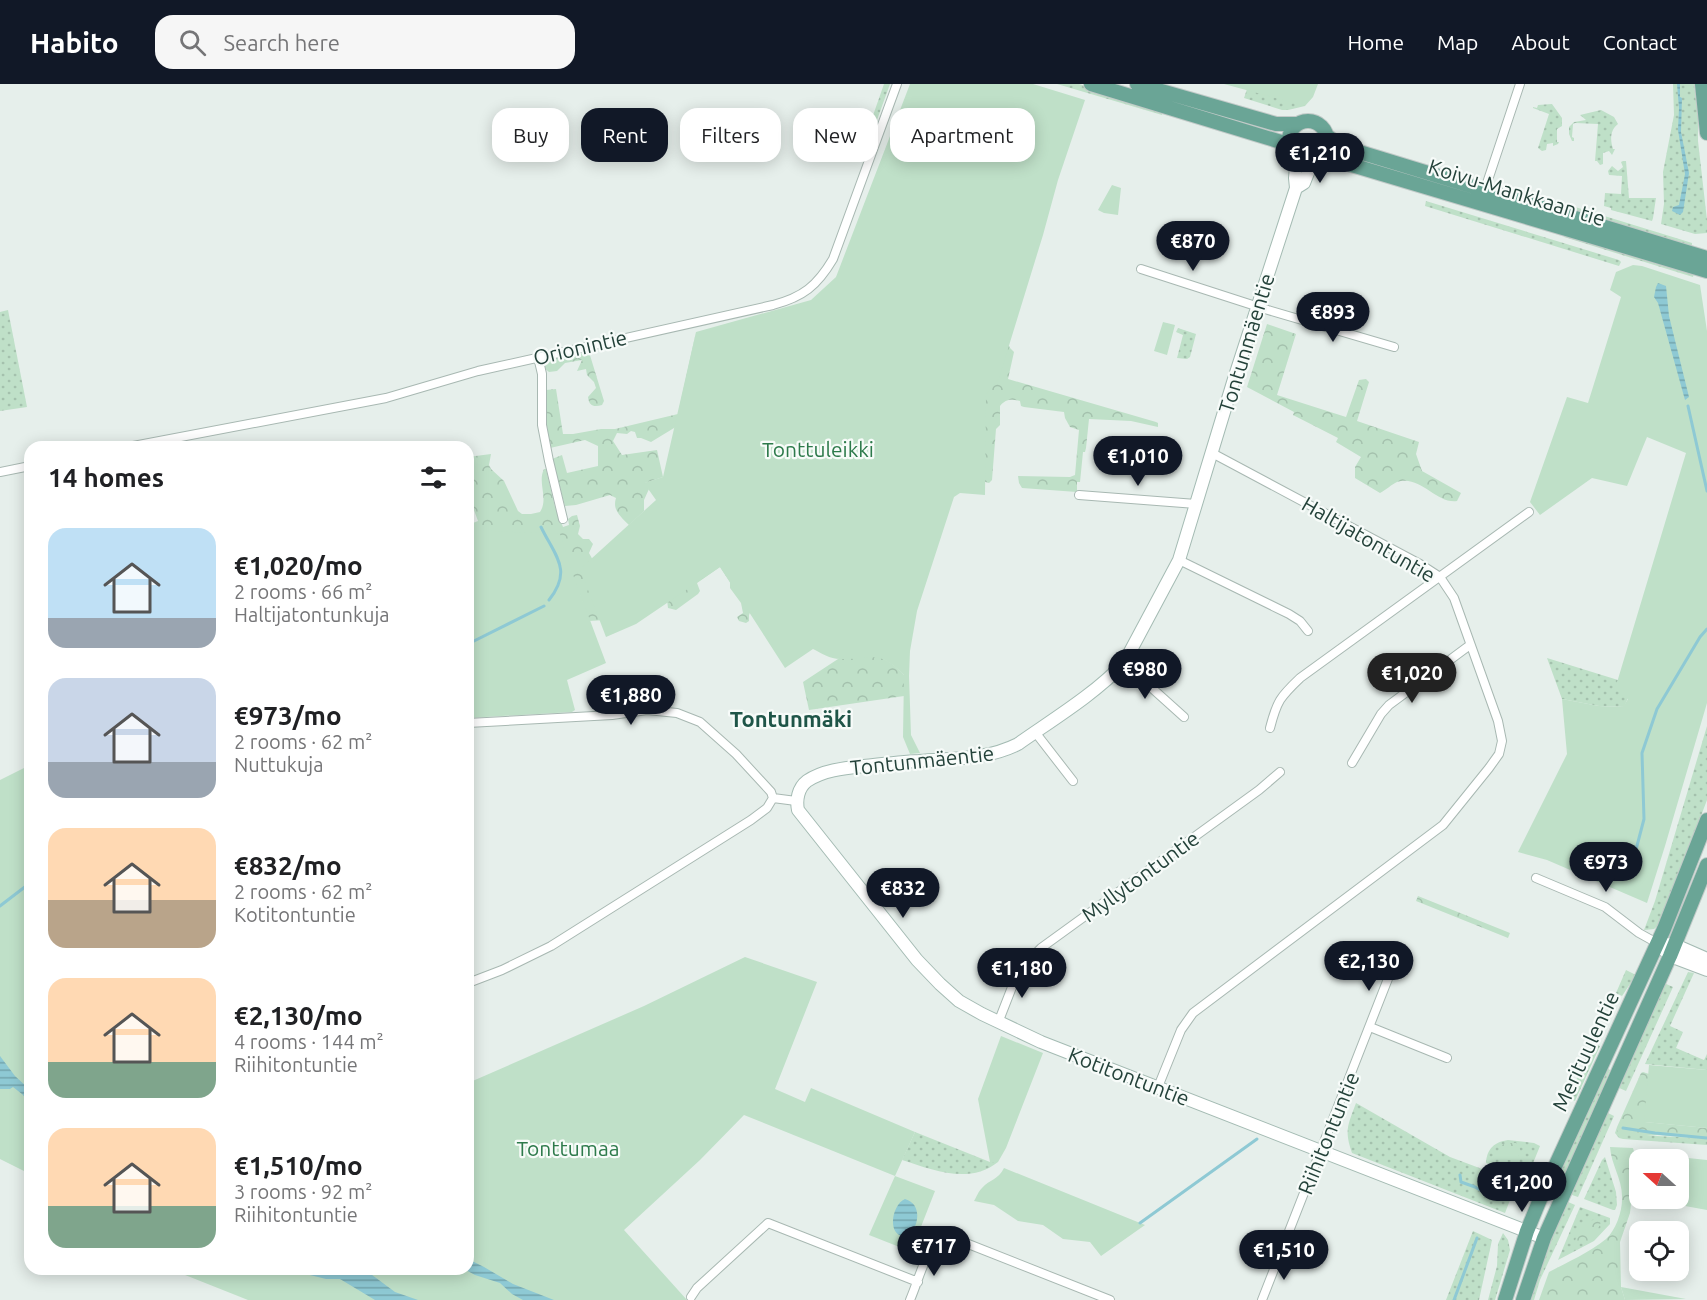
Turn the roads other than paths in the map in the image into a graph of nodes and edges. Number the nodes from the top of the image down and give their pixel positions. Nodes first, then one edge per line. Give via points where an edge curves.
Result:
1 (897, 84) edge
2 (1091, 84) edge
3 (1137, 84) edge
4 (1520, 84) edge
5 (1702, 84) edge
6 (1298, 124) junction
7 (1707, 133) edge
8 (1327, 136) junction
9 (1294, 150) junction
10 (1314, 157) junction
11 (1296, 188) junction
12 (1482, 197) junction
13 (1707, 258) edge
14 (1141, 269) dead end
15 (1707, 271) edge
16 (1257, 306) junction
17 (1394, 347) dead end
18 (538, 357) junction
19 (160, 441) edge
20 (1212, 453) junction
21 (24, 467) edge
22 (0, 472) edge
23 (1079, 495) dead end
24 (1196, 504) junction
25 (1529, 512) dead end
26 (563, 519) dead end
27 (1179, 560) junction
28 (1440, 577) junction
29 (1308, 631) dead end
30 (1470, 645) junction
31 (1124, 663) junction
32 (1184, 717) dead end
33 (474, 723) edge
34 (1270, 728) dead end
35 (1035, 732) junction
36 (1352, 763) dead end
37 (1280, 772) dead end
38 (1073, 781) dead end
39 (773, 798) junction
40 (796, 801) junction
41 (1707, 820) edge
42 (1707, 864) edge
43 (1536, 879) dead end
44 (1658, 943) junction
45 (1672, 951) junction
46 (1707, 959) edge
47 (1393, 966) dead end
48 (1707, 970) edge
49 (474, 981) edge
50 (998, 1023) junction
51 (1370, 1027) junction
52 (1447, 1058) dead end
53 (1158, 1087) junction
54 (1321, 1152) junction
55 (1527, 1231) junction
56 (1544, 1238) junction
57 (918, 1282) junction
58 (692, 1297) dead end
59 (910, 1300) edge
60 (1110, 1300) edge
61 (1262, 1300) edge
62 (1505, 1300) edge
63 (1523, 1300) edge

1 - 18 street, Orionintie via 832,259 824,275 809,289 772,305
2 - 9 main road
3 - 6 main road via 1276,124
4 - 12 street
5 - 7 main road
6 - 8 main road via 1314,122 1322,126
6 - 9 main road via 1291,133
8 - 10 main road via 1325,149
8 - 12 main road, Koivu-Mankkaan tie via 1343,147
9 - 10 main road via 1305,158
9 - 11 street, Tontunmäentie
10 - 11 street, Tontunmäentie via 1304,183
10 - 12 main road, Koivu-Mankkaan tie
11 - 16 street, Tontunmäentie
12 - 13 main road, Koivu-Mankkaan tie
12 - 15 main road, Koivu-Mankkaan tie
14 - 16 street
16 - 17 street
16 - 20 street, Tontunmäentie
18 - 19 street, Orionintie via 386,398
18 - 26 street via 542,425
20 - 24 street, Tontunmäentie
20 - 28 street, Haltijatontuntie
21 - 22 street
23 - 24 street
24 - 27 street, Tontunmäentie
25 - 28 street
27 - 29 street via 1289,614
27 - 31 street, Tontunmäentie
28 - 30 street, Haltijatontuntie via 1454,598
28 - 34 street via 1300,678 1281,696
30 - 36 street via 1389,705
30 - 53 street, Haltijatontuntie via 1498,721 1502,741 1499,754 1443,825 1193,1013 1181,1030
31 - 32 street
31 - 35 street, Tontunmäentie
33 - 39 street via 648,710 677,713 700,722 736,754
35 - 38 street
35 - 40 street, Tontunmäentie via 996,754 836,770 807,781
37 - 50 street, Myllytontuntie via 1041,948 1023,965
39 - 40 street
39 - 49 street via 751,820 551,946
40 - 50 street, Kotitontuntie via 802,817 917,960 959,1001
41 - 44 main road, Merituulentie
42 - 45 main road, Merituulentie
43 - 44 street via 1605,907
44 - 45 street
44 - 55 main road, Merituulentie
45 - 46 street
45 - 48 street
45 - 56 main road, Merituulentie
47 - 51 street, Riihitontuntie
50 - 53 street, Kotitontuntie
51 - 52 street
51 - 54 street, Riihitontuntie
53 - 54 street, Kotitontuntie
54 - 55 street, Kotitontuntie
54 - 61 street, Riihitontuntie
55 - 56 street, Kotitontuntie
55 - 62 main road, Merituulentie
56 - 63 main road, Merituulentie
57 - 58 street via 768,1223
57 - 59 street
57 - 60 street via 935,1242 948,1236

